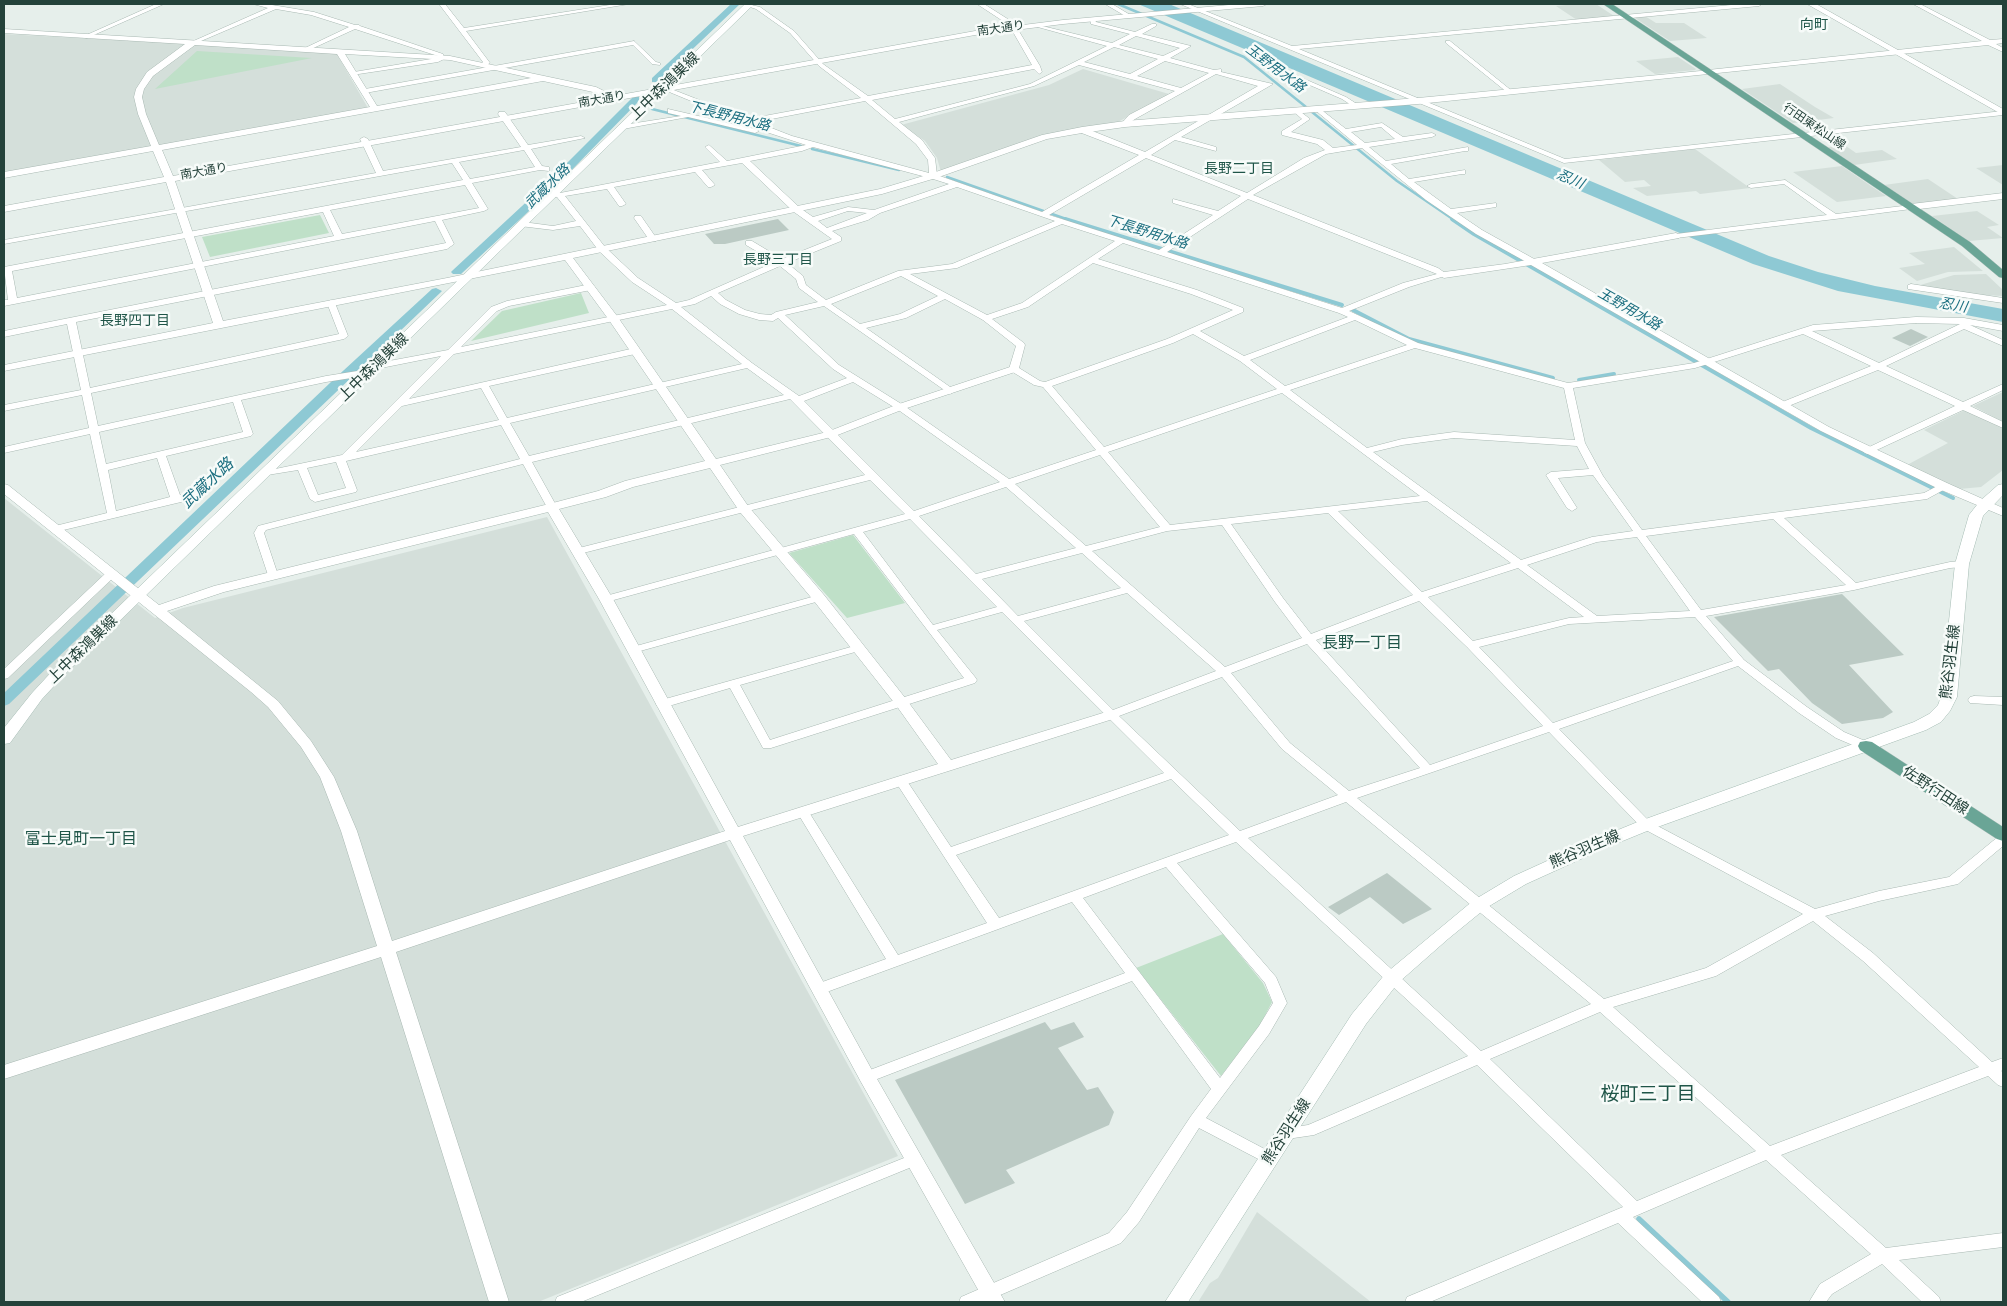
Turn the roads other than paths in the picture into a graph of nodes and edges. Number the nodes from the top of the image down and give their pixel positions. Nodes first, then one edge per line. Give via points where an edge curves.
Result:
1 (161, 4) edge
2 (256, 4) edge
3 (284, 4) edge
4 (308, 4) edge
5 (442, 4) edge
6 (626, 4) edge
7 (980, 4) edge
8 (1108, 4) edge
9 (1226, 4) edge
10 (1263, 4) edge
11 (1607, 4) edge
12 (1759, 4) edge
13 (1812, 4) edge
14 (1916, 4) edge
15 (749, 5) edge
16 (274, 7) junction
17 (1190, 8) edge
18 (312, 13) junction
19 (1140, 13) junction
20 (1626, 16) junction
21 (1092, 19) junction
22 (1036, 24) junction
23 (1154, 25) dead end
24 (357, 26) junction
25 (1013, 26) junction
26 (462, 30) junction
27 (4, 31) edge
28 (1136, 34) junction
29 (85, 36) junction
30 (1448, 42) dead end
31 (1989, 42) junction
32 (2003, 42) edge
33 (192, 43) junction
34 (1114, 46) junction
35 (308, 49) junction
36 (1292, 49) junction
37 (2003, 50) edge
38 (342, 51) junction
39 (1895, 52) junction
40 (441, 57) junction
41 (816, 59) junction
42 (1164, 59) junction
43 (1080, 63) junction
44 (658, 64) dead end
45 (483, 65) junction
46 (1037, 66) junction
47 (495, 68) junction
48 (1277, 69) dead end
49 (1219, 70) junction
50 (1708, 72) junction
51 (354, 74) junction
52 (1130, 76) junction
53 (545, 78) junction
54 (1043, 80) junction
55 (666, 86) junction
56 (1180, 90) junction
57 (365, 91) junction
58 (1510, 92) junction
59 (609, 96) junction
60 (867, 98) junction
61 (1415, 102) junction
62 (1356, 106) junction
63 (375, 109) junction
64 (1317, 109) junction
65 (671, 111) dead end
66 (1297, 111) junction
67 (2003, 112) edge
68 (503, 116) junction
69 (686, 117) junction
70 (1211, 118) junction
71 (895, 121) junction
72 (745, 122) junction
73 (1125, 124) junction
74 (623, 127) junction
75 (766, 130) junction
76 (1082, 130) junction
77 (1344, 131) junction
78 (1432, 135) dead end
79 (1803, 135) junction
80 (581, 138) dead end
81 (1176, 138) junction
82 (1402, 140) junction
83 (365, 141) junction
84 (811, 145) junction
85 (526, 146) junction
86 (1358, 146) junction
87 (709, 147) dead end
88 (156, 148) junction
89 (1212, 149) dead end
90 (1465, 150) dead end
91 (1332, 151) junction
92 (1146, 156) junction
93 (454, 160) junction
94 (744, 160) junction
95 (725, 163) junction
96 (1385, 163) junction
97 (696, 169) junction
98 (1462, 172) dead end
99 (380, 173) junction
100 (4, 175) edge
101 (168, 175) junction
102 (933, 176) junction
103 (1408, 181) junction
104 (467, 183) junction
105 (957, 184) junction
106 (711, 185) dead end
107 (608, 186) junction
108 (1751, 186) dead end
109 (557, 195) junction
110 (1248, 195) junction
111 (2003, 196) edge
112 (1176, 202) dead end
113 (4, 204) edge
114 (622, 204) dead end
115 (1493, 205) dead end
116 (1911, 207) junction
117 (4, 209) edge
118 (326, 210) junction
119 (797, 210) junction
120 (180, 211) junction
121 (875, 212) junction
122 (1450, 212) junction
123 (1046, 214) junction
124 (1219, 214) junction
125 (1835, 217) junction
126 (437, 218) junction
127 (638, 218) dead end
128 (812, 220) junction
129 (1062, 221) junction
130 (581, 222) junction
131 (523, 224) junction
132 (828, 230) junction
133 (190, 236) junction
134 (1676, 236) joint
135 (339, 238) junction
136 (653, 238) junction
137 (1122, 240) junction
138 (4, 242) edge
139 (749, 243) dead end
140 (602, 249) junction
141 (1164, 250) junction
142 (567, 256) junction
143 (1092, 260) junction
144 (782, 263) junction
145 (1528, 263) junction
146 (200, 266) junction
147 (5, 269) edge
148 (901, 273) junction
149 (1444, 275) junction
150 (2003, 275) edge
151 (469, 276) junction
152 (1911, 287) dead end
153 (591, 288) junction
154 (209, 293) junction
155 (713, 293) junction
156 (945, 296) junction
157 (13, 301) junction
158 (2003, 301) edge
159 (4, 303) edge
160 (331, 303) junction
161 (825, 303) junction
162 (673, 305) junction
163 (1342, 311) junction
164 (778, 314) junction
165 (1355, 317) junction
166 (613, 318) junction
167 (986, 318) junction
168 (71, 321) junction
169 (1964, 323) junction
170 (220, 325) junction
171 (858, 327) junction
172 (2003, 328) edge
173 (1194, 331) junction
174 (1804, 331) junction
175 (4, 334) edge
176 (2003, 343) edge
177 (1414, 345) junction
178 (635, 351) junction
179 (78, 352) junction
180 (449, 352) junction
181 (1243, 359) junction
182 (1701, 363) junction
183 (749, 365) junction
184 (1879, 366) junction
185 (4, 368) edge
186 (1014, 369) junction
187 (369, 370) junction
188 (854, 378) junction
189 (484, 385) junction
190 (659, 385) junction
191 (1046, 385) junction
192 (1568, 386) junction
193 (2003, 387) edge
194 (1286, 390) junction
195 (86, 391) junction
196 (950, 391) junction
197 (236, 398) junction
198 (794, 398) junction
199 (399, 404) junction
200 (1783, 405) junction
201 (1963, 406) junction
202 (900, 407) junction
203 (4, 408) edge
204 (504, 421) junction
205 (685, 422) junction
206 (2003, 425) edge
207 (94, 430) junction
208 (831, 434) junction
209 (1580, 443) junction
210 (4, 450) edge
211 (1100, 450) junction
212 (1365, 451) junction
213 (1868, 451) junction
214 (161, 455) junction
215 (342, 459) junction
216 (526, 460) junction
217 (713, 463) junction
218 (302, 467) junction
219 (102, 468) junction
220 (1595, 472) junction
221 (264, 474) junction
222 (872, 476) junction
223 (1008, 483) junction
224 (4, 488) edge
225 (2003, 488) edge
226 (1939, 489) junction
227 (198, 495) dead end
228 (1430, 498) junction
229 (176, 499) junction
230 (1985, 504) junction
231 (552, 507) junction
232 (1572, 508) dead end
233 (744, 509) junction
234 (1331, 510) junction
235 (2003, 512) edge
236 (112, 514) junction
237 (912, 515) junction
238 (1776, 515) junction
239 (1225, 522) junction
240 (1166, 528) junction
241 (55, 530) junction
242 (856, 530) junction
243 (1640, 532) junction
244 (1083, 549) junction
245 (579, 551) junction
246 (779, 551) junction
247 (1519, 563) junction
248 (1962, 564) junction
249 (115, 576) junction
250 (273, 576) junction
251 (974, 578) junction
252 (1854, 587) junction
253 (1129, 589) junction
254 (135, 592) junction
255 (1421, 596) junction
256 (819, 598) junction
257 (606, 599) junction
258 (1004, 608) junction
259 (158, 610) junction
260 (1698, 614) junction
261 (1594, 619) junction
262 (1016, 620) junction
263 (930, 629) junction
264 (1310, 640) junction
265 (1471, 645) junction
266 (858, 648) junction
267 (633, 650) junction
268 (1740, 662) junction
269 (9, 663) edge
270 (1224, 672) junction
271 (4, 675) edge
272 (734, 684) junction
273 (1974, 700) dead end
274 (2003, 701) edge
275 (900, 702) junction
276 (662, 704) junction
277 (1111, 715) junction
278 (1551, 727) junction
279 (4, 739) edge
280 (1866, 746) junction
281 (947, 766) junction
282 (1428, 770) junction
283 (1173, 774) junction
284 (901, 781) junction
285 (1349, 796) junction
286 (803, 812) junction
287 (1646, 825) junction
288 (735, 833) junction
289 (1239, 837) junction
290 (2003, 837) edge
291 (948, 853) junction
292 (1169, 862) junction
293 (1075, 896) junction
294 (1480, 904) junction
295 (1814, 914) junction
296 (996, 925) junction
297 (386, 949) junction
298 (895, 962) junction
299 (1134, 975) junction
300 (1392, 978) junction
301 (819, 989) junction
302 (1602, 1005) junction
303 (1479, 1058) junction
304 (1997, 1066) edge
305 (4, 1072) edge
306 (867, 1077) junction
307 (2003, 1081) edge
308 (1220, 1089) junction
309 (1196, 1120) junction
310 (1287, 1133) junction
311 (1768, 1153) junction
312 (1269, 1158) junction
313 (914, 1160) junction
314 (1627, 1211) junction
315 (2003, 1240) edge
316 (1883, 1255) junction
317 (993, 1297) edge
318 (499, 1302) edge
319 (563, 1302) edge
320 (967, 1302) edge
321 (1176, 1302) edge
322 (1413, 1302) edge
323 (1714, 1302) edge
324 (1818, 1302) edge
325 (1933, 1302) edge

1 - 29 street
2 - 16 street
3 - 16 street
4 - 18 street
5 - 26 street
6 - 26 street
7 - 25 street
8 - 19 street
9 - 17 street, 南大通り
10 - 17 street, 南大通り
11 - 20 main road, 行田東松山線
12 - 20 street
13 - 39 street
14 - 31 street
15 - 41 street via 792,32
15 - 55 main road, 上中森鴻巣線
16 - 18 street
16 - 33 street
17 - 19 street, 南大通り
17 - 36 street
18 - 24 street
19 - 21 street, 南大通り
19 - 25 street, 南大通り
20 - 36 street
20 - 50 main road, 行田東松山線
21 - 22 street, 南大通り
21 - 28 street via 1093,23
22 - 25 street, 南大通り
22 - 34 street
23 - 28 street
24 - 35 street
24 - 40 street via 438,53
25 - 41 street, 南大通り
25 - 46 street
26 - 45 street via 487,63
27 - 29 street
28 - 34 street
28 - 42 street via 1189,45
29 - 33 street
30 - 58 street
31 - 32 street
31 - 37 street
31 - 39 street
33 - 35 street
33 - 88 street via 150,74 140,89 138,97 142,114
34 - 42 street
34 - 43 street
35 - 38 street
36 - 61 street
38 - 40 street
38 - 51 street via 341,55
39 - 50 street
39 - 67 street
40 - 45 street
40 - 51 street
41 - 55 street, 南大通り
41 - 60 street
42 - 49 street
42 - 52 street
43 - 52 street
43 - 54 street
44 - 47 street via 634,43
45 - 47 street
46 - 54 street
46 - 60 street
47 - 53 street
47 - 57 street
48 - 62 street
49 - 56 street
49 - 70 street via 1267,85
50 - 58 street
50 - 79 main road, 行田東松山線
51 - 57 street
52 - 56 street
53 - 59 street
53 - 63 street
54 - 71 street
55 - 59 street, 南大通り
55 - 72 street
55 - 74 main road, 上中森鴻巣線
56 - 73 street
57 - 63 street
58 - 61 street
59 - 68 street, 南大通り
60 - 71 street
60 - 72 street
61 - 62 street
61 - 79 street via 1564,161
62 - 64 street
63 - 88 street
64 - 66 street
64 - 77 street
65 - 69 street
66 - 70 street
66 - 91 street via 1306,119 1285,133 1320,142
67 - 79 street
68 - 83 street, 南大通り
68 - 85 street
69 - 74 street
69 - 75 street via 753,131
70 - 73 street
70 - 81 street
71 - 102 street via 919,142 932,160
72 - 75 street
73 - 76 street
74 - 109 main road, 上中森鴻巣線
75 - 84 street
76 - 92 street
76 - 102 street via 1045,137
77 - 82 street via 1382,125
77 - 86 street
78 - 82 street
79 - 116 main road, 行田東松山線
80 - 85 street
81 - 89 street
81 - 92 street
82 - 86 street
83 - 99 street
83 - 101 street, 南大通り
84 - 94 street
84 - 102 street
85 - 93 street
85 - 104 street via 543,169
86 - 91 street
86 - 96 street
87 - 95 street
88 - 100 street
88 - 101 street
90 - 96 street
91 - 110 street via 1307,160
92 - 110 street
92 - 123 street
93 - 99 street
93 - 104 street
94 - 95 street
94 - 119 street
95 - 97 street
96 - 103 street
97 - 106 street
97 - 107 street
98 - 103 street
99 - 120 street
101 - 113 street, 南大通り
101 - 117 street, 南大通り
101 - 120 street
102 - 105 street
102 - 119 street
103 - 122 street
104 - 118 street
104 - 126 street via 484,209
105 - 121 street
105 - 123 street
107 - 109 street
107 - 114 street
108 - 125 street via 1785,182
109 - 130 street
109 - 131 main road, 上中森鴻巣線
110 - 124 street
110 - 149 street
111 - 116 street
112 - 124 street
115 - 122 street
116 - 125 street
116 - 150 main road, 行田東松山線 via 1966,244
118 - 133 street
118 - 135 street
119 - 128 street
119 - 136 street
120 - 133 street
120 - 138 street
121 - 128 street via 848,209
121 - 132 street
122 - 145 street
123 - 129 street
124 - 141 street
125 - 134 street
126 - 135 street
126 - 154 street via 450,244 444,247
127 - 136 street
128 - 132 street
129 - 137 street
129 - 148 street via 954,266
130 - 131 street via 553,228
130 - 140 street
131 - 151 main road, 上中森鴻巣線
132 - 144 street via 838,239
133 - 146 street
133 - 147 street
134 - 145 street
135 - 146 street
136 - 140 street
137 - 141 street
137 - 143 street
139 - 144 street
140 - 142 street
140 - 162 street via 636,280
141 - 163 street
142 - 151 street
142 - 153 street
143 - 167 street via 1025,305
143 - 173 street via 1240,310
144 - 155 street
144 - 161 street via 800,278 802,286
145 - 149 street
145 - 182 street
146 - 154 street
146 - 157 street
147 - 157 street
148 - 156 street
148 - 161 street
149 - 163 street via 1406,285
151 - 160 street
151 - 187 main road, 上中森鴻巣線
152 - 158 street
153 - 166 street
153 - 180 street via 494,309
154 - 168 street
154 - 170 street
155 - 162 street via 692,302
155 - 164 street via 742,312 773,318
156 - 167 street
156 - 171 street via 903,316
157 - 159 street
160 - 170 street
160 - 195 street via 344,336
161 - 164 street
161 - 171 street
162 - 166 street
162 - 183 street
163 - 165 street
164 - 188 street via 836,367
165 - 177 street
165 - 181 street
166 - 178 street
166 - 180 street
167 - 186 street via 1021,345
168 - 175 street
168 - 179 street
169 - 172 street
169 - 174 street via 1916,320
169 - 176 street
169 - 184 street
170 - 179 street
171 - 196 street
173 - 181 street
173 - 191 street
174 - 182 street
174 - 184 street
177 - 192 street
177 - 194 street
178 - 189 street
178 - 190 street
179 - 185 street
179 - 195 street
180 - 187 street
180 - 199 street
181 - 194 street
182 - 192 street
182 - 200 street
183 - 190 street
183 - 198 street
184 - 200 street
184 - 201 street
186 - 191 street
186 - 196 street
187 - 197 street
187 - 221 main road, 上中森鴻巣線
188 - 198 street
188 - 202 street
189 - 199 street
189 - 204 street
190 - 204 street
190 - 205 street
191 - 211 street
192 - 209 street
193 - 201 street
194 - 211 street
194 - 212 street
195 - 203 street
195 - 207 street
196 - 202 street
197 - 207 street
197 - 214 street via 248,434
198 - 205 street
198 - 208 street
199 - 215 street
200 - 213 street
201 - 206 street
201 - 213 street
202 - 208 street
202 - 223 street
204 - 215 street
204 - 216 street
205 - 216 street
205 - 217 street
207 - 210 street
207 - 219 street
208 - 217 street
208 - 222 street
209 - 212 street via 1454,435
209 - 220 street
211 - 223 street
211 - 240 street
212 - 228 street
213 - 226 street
214 - 219 street
214 - 229 street
215 - 218 street
215 - 218 street via 352,490 314,499
216 - 231 street
216 - 250 street via 262,528 259,533
217 - 231 street
217 - 233 street
218 - 221 street
219 - 236 street
220 - 232 street via 1551,475
220 - 243 street
221 - 254 main road, 上中森鴻巣線
222 - 233 street
222 - 237 street
223 - 237 street
223 - 244 street
224 - 241 street
225 - 230 main road, 熊谷羽生線
226 - 230 street
226 - 238 street via 1927,496
227 - 229 street
228 - 234 street
228 - 247 street
229 - 236 street
230 - 235 street
230 - 248 main road, 熊谷羽生線 via 1976,515
231 - 245 street
231 - 250 street
233 - 245 street
233 - 246 street
234 - 239 street
234 - 255 street
236 - 241 street
237 - 242 street
237 - 251 street
238 - 243 street
238 - 252 street
239 - 240 street
239 - 264 street
240 - 244 street
241 - 249 street
242 - 246 street
242 - 263 street
243 - 247 street via 1596,539
243 - 260 street
244 - 251 street
244 - 253 street
245 - 257 street
246 - 256 street
246 - 257 street
247 - 255 street
247 - 261 street
248 - 252 street
248 - 280 main road, 熊谷羽生線 via 1949,696 1945,707 1935,718 1920,726
249 - 254 street
249 - 269 street
250 - 259 street via 201,594
251 - 258 street
252 - 260 street
253 - 262 street
253 - 270 street
254 - 259 street
254 - 279 main road, 上中森鴻巣線 via 45,687
255 - 264 street
255 - 265 street
256 - 266 street
256 - 267 street
257 - 267 street
258 - 262 street
258 - 263 street
259 - 297 street via 256,689 306,744 327,777 349,831
260 - 261 street
260 - 268 street
261 - 265 street via 1569,621
262 - 277 street
263 - 275 street via 971,680
264 - 270 street
264 - 282 street
265 - 278 street
266 - 272 street
266 - 275 street
267 - 276 street
268 - 278 street
268 - 280 street via 1840,735
269 - 271 street
270 - 277 street
270 - 285 street via 1286,746
272 - 275 street via 766,745
272 - 276 street
273 - 274 street
275 - 281 street
276 - 288 street
277 - 281 street
277 - 283 street
278 - 282 street
278 - 287 street
280 - 287 main road, 熊谷羽生線
280 - 290 main road, 佐野行田線
281 - 284 street
282 - 285 street
283 - 289 street
283 - 291 street
284 - 286 street
284 - 291 street
285 - 289 street
285 - 294 street
286 - 288 street
286 - 298 street
287 - 294 main road, 熊谷羽生線 via 1560,860
287 - 295 street
288 - 297 street
288 - 301 street
289 - 292 street
289 - 300 street
290 - 295 street via 1953,882 1879,896
291 - 296 street
292 - 293 street
292 - 308 street via 1271,982 1280,1003
293 - 296 street
293 - 299 street
294 - 300 main road, 熊谷羽生線
294 - 302 street
295 - 302 street via 1711,972
295 - 304 street
296 - 298 street
297 - 305 street
297 - 318 street
298 - 301 street
299 - 306 street
299 - 308 street
300 - 303 street
300 - 310 main road, 熊谷羽生線 via 1359,1019
301 - 306 street
302 - 303 street
302 - 311 street
303 - 310 street via 1309,1131
303 - 314 street
304 - 307 street
304 - 311 street
306 - 313 street
308 - 309 street
309 - 312 street
309 - 317 street via 1133,1217 1115,1238
310 - 312 main road, 熊谷羽生線
311 - 314 street
311 - 316 street
312 - 321 main road, 熊谷羽生線
313 - 317 street
313 - 319 street
314 - 322 street
314 - 323 street
315 - 316 street
316 - 324 street via 1826,1289
316 - 325 street
317 - 320 street

